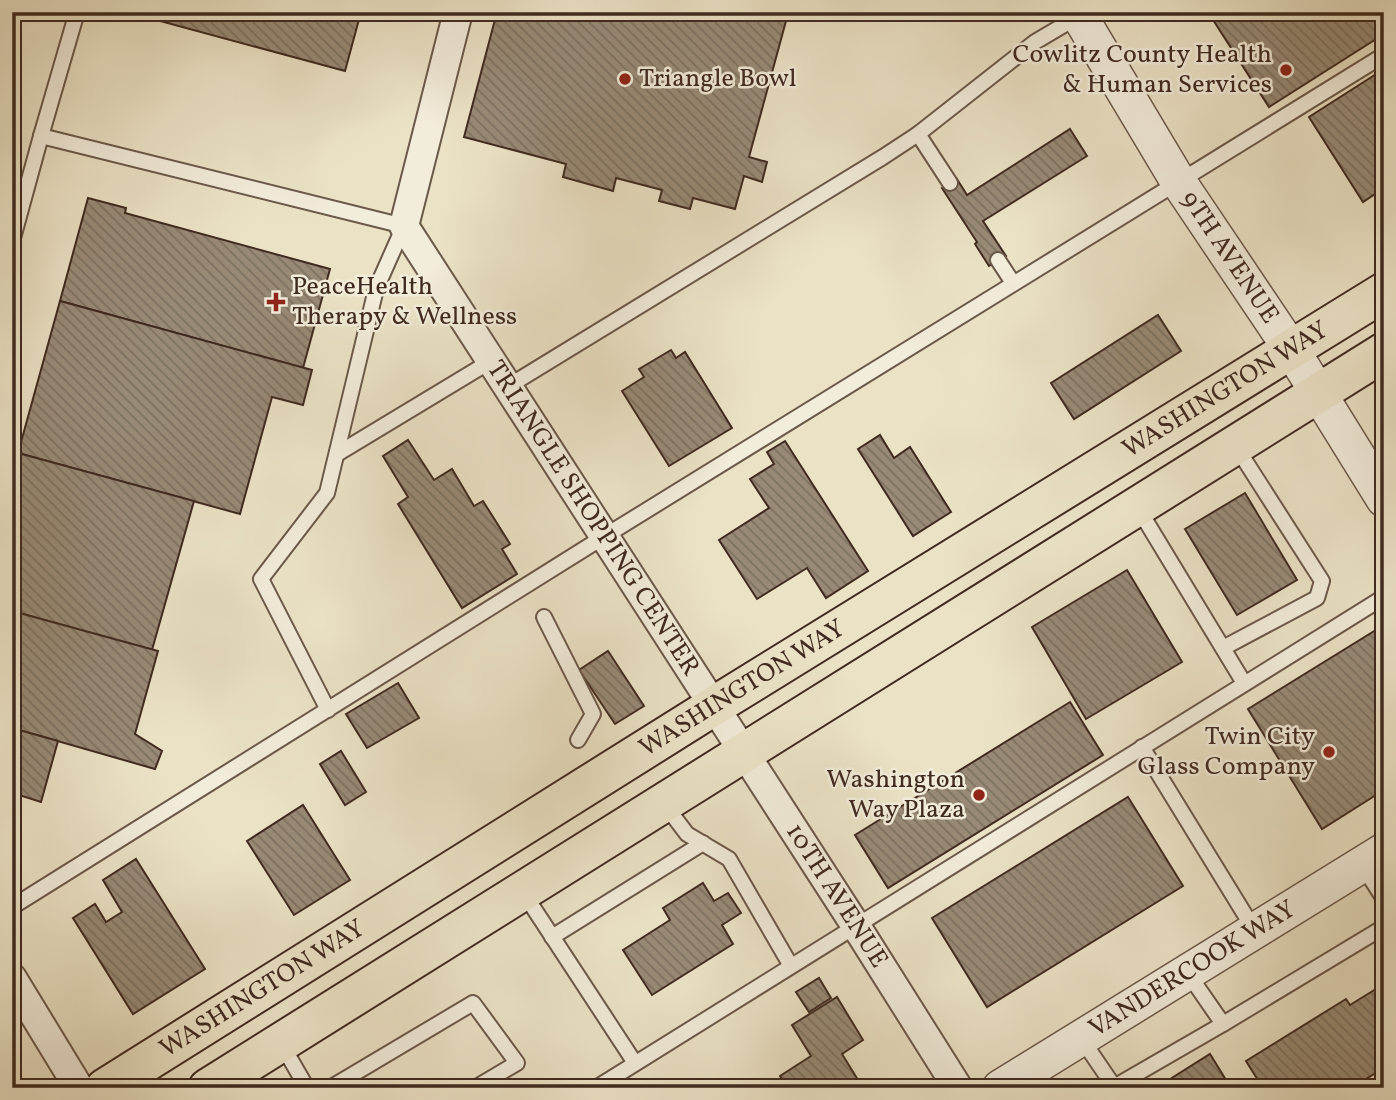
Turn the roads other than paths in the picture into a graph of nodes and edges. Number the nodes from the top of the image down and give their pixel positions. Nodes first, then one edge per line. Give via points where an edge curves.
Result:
1 (78, 12) edge
2 (458, 12) edge
3 (1078, 14) edge
4 (1384, 55) edge
5 (918, 134) junction
6 (41, 136) junction
7 (1178, 181) junction
8 (950, 183) dead end
9 (404, 226) junction
10 (12, 242) edge
11 (999, 260) dead end
12 (1013, 283) junction
13 (1384, 292) edge
14 (1291, 349) junction
15 (1384, 352) edge
16 (491, 361) junction
17 (508, 387) junction
18 (1318, 393) junction
19 (1235, 445) junction
20 (337, 454) junction
21 (1384, 499) edge
22 (1138, 506) junction
23 (605, 536) junction
24 (1384, 597) edge
25 (544, 617) dead end
26 (1223, 648) junction
27 (1244, 683) junction
28 (714, 706) junction
29 (328, 710) junction
30 (578, 740) dead end
31 (1142, 747) junction
32 (744, 752) junction
33 (663, 803) junction
34 (703, 844) junction
35 (1373, 858) edge
36 (522, 891) junction
37 (1384, 900) edge
38 (12, 907) edge
39 (856, 926) junction
40 (1384, 926) edge
41 (1255, 931) junction
42 (552, 937) junction
43 (792, 966) junction
44 (1187, 972) junction
45 (12, 978) edge
46 (1223, 1024) junction
47 (1081, 1038) junction
48 (281, 1042) junction
49 (635, 1063) junction
50 (1114, 1087) edge
51 (79, 1088) edge
52 (105, 1088) edge
53 (208, 1088) edge
54 (307, 1088) edge
55 (330, 1088) edge
56 (475, 1088) edge
57 (596, 1088) edge
58 (958, 1088) edge
59 (1000, 1088) edge

1 - 6 lane
2 - 9 street
3 - 5 lane
3 - 7 street, 9TH AVENUE
4 - 7 lane
5 - 8 lane
5 - 17 lane
6 - 9 lane
6 - 10 lane
7 - 12 lane
7 - 14 street, 9TH AVENUE
9 - 16 street, TRIANGLE SHOPPING CENTER
9 - 20 lane via 376,289
11 - 12 lane
12 - 23 lane
13 - 14 main road, WASHINGTON WAY
14 - 18 street, 9TH AVENUE
14 - 28 main road, WASHINGTON WAY
15 - 18 main road, WASHINGTON WAY
16 - 17 street, TRIANGLE SHOPPING CENTER
16 - 20 lane
17 - 23 street, TRIANGLE SHOPPING CENTER
18 - 19 main road, WASHINGTON WAY
18 - 21 street, 9TH AVENUE
19 - 22 main road, WASHINGTON WAY
19 - 26 lane via 1322,581 1317,598
20 - 29 lane via 327,493 261,579
22 - 26 lane
22 - 32 main road, WASHINGTON WAY
23 - 28 street, TRIANGLE SHOPPING CENTER
23 - 29 lane
24 - 27 lane
25 - 30 lane via 593,714
26 - 27 lane
27 - 31 lane
28 - 32 street, 10TH AVENUE
28 - 52 main road, WASHINGTON WAY
29 - 38 lane
31 - 39 lane
31 - 41 lane
32 - 33 main road, WASHINGTON WAY
32 - 39 street, 10TH AVENUE
33 - 34 lane via 687,834
33 - 36 main road, WASHINGTON WAY
34 - 42 lane
34 - 43 lane via 729,859
35 - 37 lane
35 - 41 street, VANDERCOOK WAY
36 - 42 lane
36 - 48 main road, WASHINGTON WAY
39 - 43 lane
39 - 58 street, 10TH AVENUE
40 - 46 lane
41 - 44 street, VANDERCOOK WAY
42 - 49 lane
43 - 49 lane
44 - 46 lane
44 - 47 street, VANDERCOOK WAY
45 - 51 street
46 - 50 lane
47 - 50 lane
47 - 59 street, VANDERCOOK WAY
48 - 53 main road, WASHINGTON WAY
48 - 54 lane
49 - 57 lane
55 - 56 lane via 473,1003 517,1063

